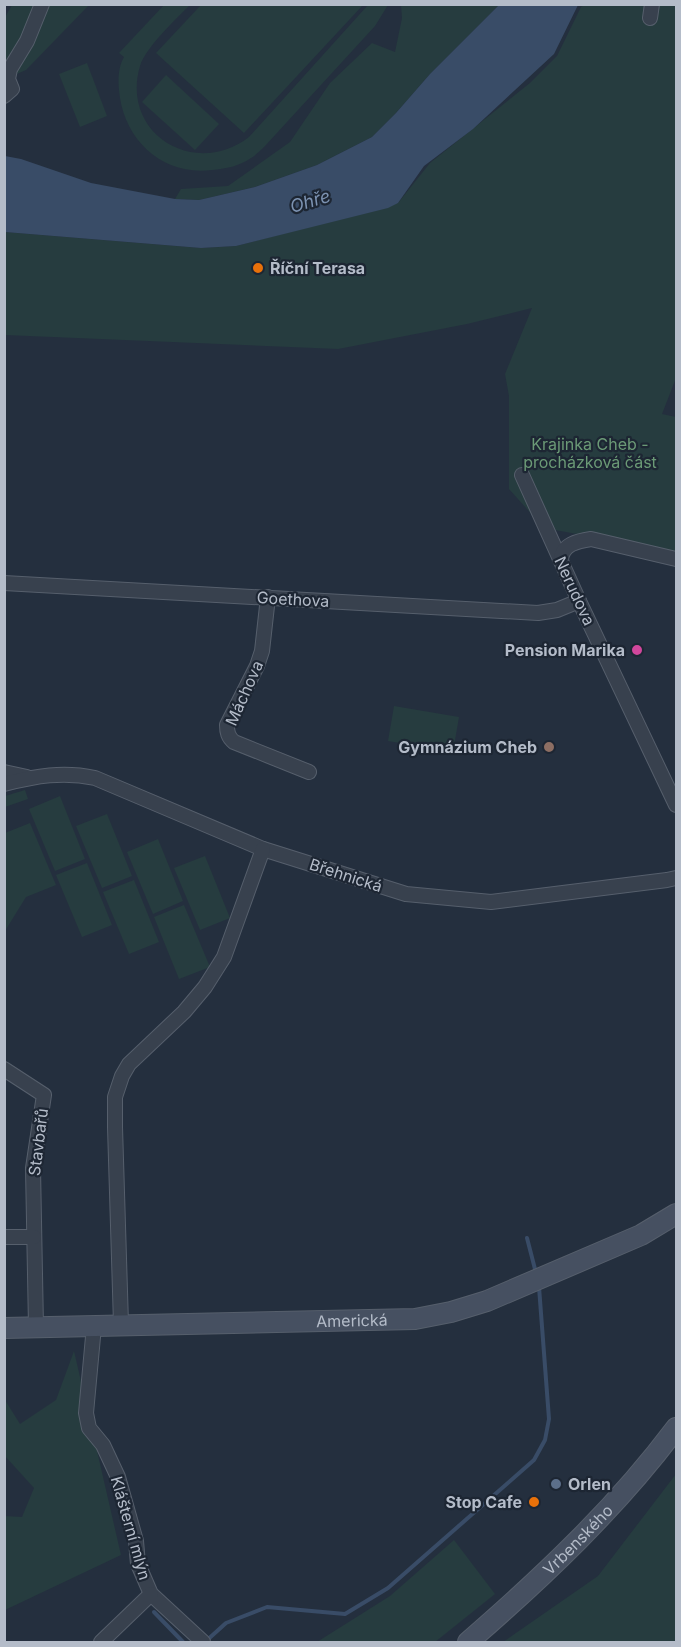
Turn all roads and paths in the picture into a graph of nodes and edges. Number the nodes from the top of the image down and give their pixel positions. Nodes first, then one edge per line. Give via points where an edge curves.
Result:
1 (42, 4) edge
2 (8, 92) edge
3 (522, 475) dead end
4 (676, 559) edge
5 (561, 560) junction
6 (4, 583) edge
7 (268, 597) junction
8 (579, 601) junction
9 (4, 772) edge
10 (309, 772) dead end
11 (29, 778) junction
12 (4, 784) edge
13 (676, 805) edge
14 (263, 849) junction
15 (676, 878) edge
16 (4, 1069) edge
17 (676, 1214) edge
18 (34, 1237) junction
19 (4, 1238) edge
20 (121, 1324) junction
21 (94, 1326) junction
22 (36, 1327) junction
23 (4, 1328) edge
24 (676, 1428) edge
25 (150, 1594) junction
26 (201, 1640) edge
27 (101, 1642) edge
28 (468, 1642) edge

1 - 2 street via 10,69
3 - 5 street, Nerudova
4 - 5 street via 581,540 566,547
5 - 8 street, Nerudova
6 - 7 street, Goethova
7 - 8 street, Goethova via 538,614
7 - 10 street, Máchova via 262,651 227,731 234,742
8 - 13 street, Nerudova
9 - 11 street, Břehnická
11 - 12 street, Břehnická
11 - 14 street, Břehnická via 76,774 95,778
14 - 15 street, Břehnická via 406,894 491,902
14 - 20 street via 224,957 184,1012 129,1064 120,1079 115,1097 115,1127
16 - 18 street, Stavbařů via 44,1095 33,1168
17 - 20 street, Americká via 641,1235 488,1302 452,1312 370,1321
18 - 19 street
18 - 22 street, Stavbařů
20 - 21 street, Americká
21 - 22 street, Americká
21 - 25 street, Klášterní mlýn via 86,1413 89,1428 103,1445 118,1477 136,1541 138,1564
22 - 23 street, Americká
24 - 28 street, Vrbenského via 636,1480 573,1546
25 - 26 street, Klášterní mlýn
25 - 27 street

